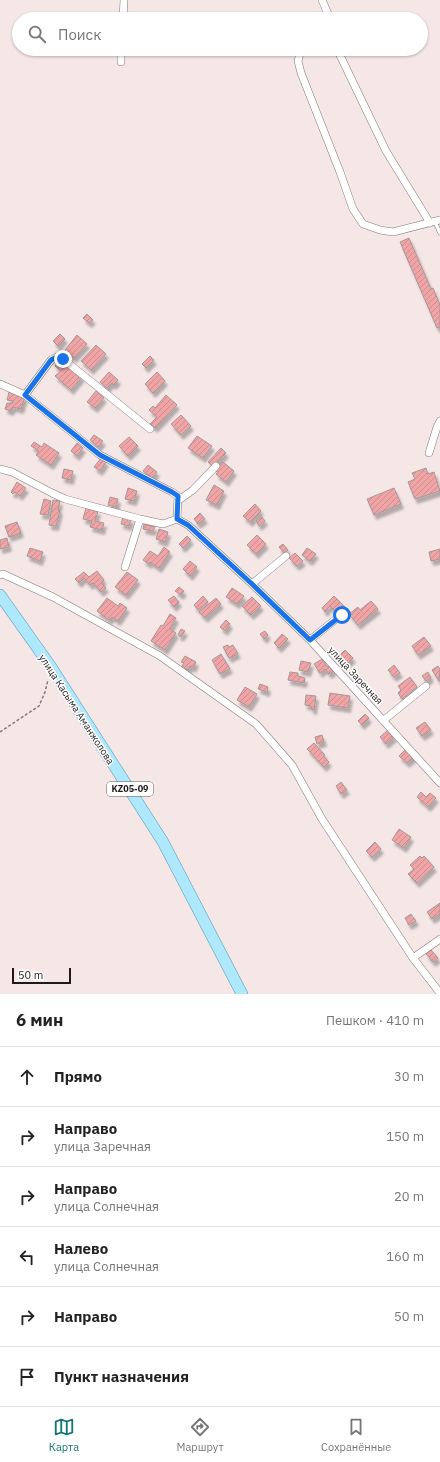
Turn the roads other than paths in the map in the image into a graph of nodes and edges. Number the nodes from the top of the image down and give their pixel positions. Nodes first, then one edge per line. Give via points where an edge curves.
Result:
1 (124, 0) edge
2 (322, 0) edge
3 (123, 12) edge
4 (327, 12) edge
5 (120, 56) edge
6 (299, 56) edge
7 (340, 56) edge
8 (120, 62) dead end
9 (435, 222) edge
10 (440, 233) edge
11 (0, 384) edge
12 (25, 395) junction
13 (440, 421) edge
14 (150, 429) dead end
15 (429, 453) dead end
16 (216, 466) dead end
17 (0, 469) edge
18 (179, 500) junction
19 (140, 519) junction
20 (177, 519) junction
21 (286, 556) dead end
22 (125, 568) dead end
23 (0, 575) edge
24 (252, 584) junction
25 (0, 595) edge
26 (342, 615) dead end
27 (310, 640) junction
28 (426, 686) dead end
29 (384, 720) junction
30 (440, 783) edge
31 (440, 939) edge
32 (413, 958) junction
33 (440, 993) edge
34 (242, 994) edge

1 - 3 street
2 - 4 street
5 - 8 street
6 - 9 street via 301,73 353,209 363,224 393,232
7 - 9 street via 386,151
9 - 10 lane
11 - 12 street
12 - 14 street via 51,360 57,357 63,359
12 - 18 street via 100,455 172,492
13 - 15 street
16 - 18 street via 193,490
17 - 19 street via 12,472 65,499
18 - 20 street
19 - 20 street via 163,524
19 - 22 street
20 - 24 street, улица Заречная via 188,525
21 - 24 street
23 - 32 street via 3,574 53,597 160,656 256,724 292,765 322,819
24 - 27 street, улица Заречная
25 - 34 main road, улица Касыма Аманжолова / KZ05-09 via 51,667 163,842
26 - 27 street
27 - 29 street, улица Заречная
28 - 29 street
29 - 30 street, улица Заречная
31 - 32 street
32 - 33 street

